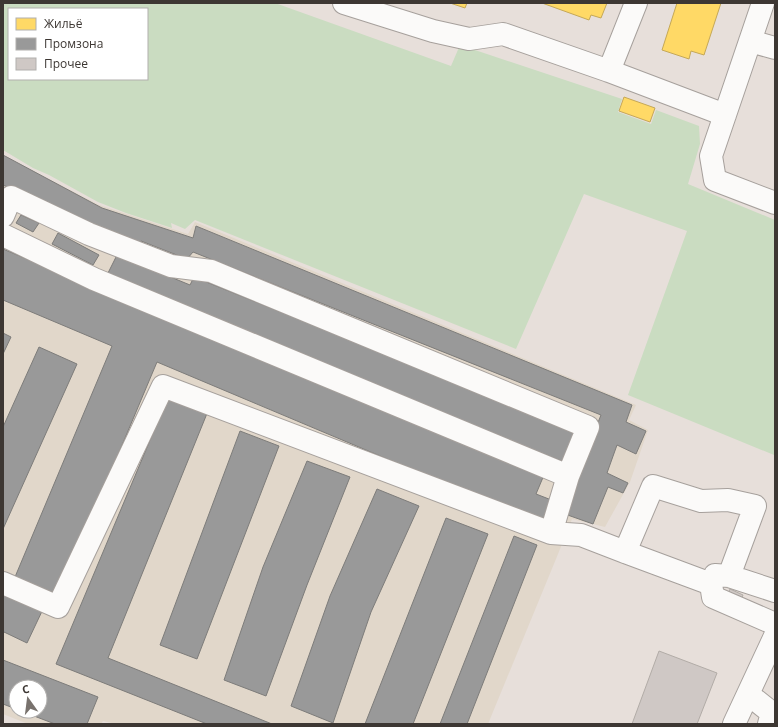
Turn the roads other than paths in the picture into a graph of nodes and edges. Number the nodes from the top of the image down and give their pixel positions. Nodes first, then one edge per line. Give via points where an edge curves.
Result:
1 (344, 3) edge
2 (636, 3) edge
3 (763, 3) edge
4 (750, 40) junction
5 (775, 48) edge
6 (609, 71) junction
7 (725, 115) junction
8 (775, 203) edge
9 (4, 209) edge
10 (3, 234) edge
11 (568, 476) junction
12 (551, 533) junction
13 (625, 552) junction
14 (720, 580) junction
15 (3, 582) edge
16 (775, 591) edge
17 (775, 624) edge
18 (775, 636) edge
19 (748, 694) junction
20 (734, 724) edge
21 (769, 724) edge

1 - 6 street via 433,31 469,39 503,34
2 - 6 street
3 - 4 street
4 - 5 street
4 - 7 street
6 - 7 street
7 - 8 street via 711,156 715,180
9 - 11 street via 11,197 89,234 171,266 211,271 588,427
10 - 11 street via 94,279
11 - 12 street
12 - 13 street via 581,535
12 - 15 street via 163,386 58,607
13 - 14 street
13 - 14 street via 653,486 701,501 728,500 755,506
14 - 16 street
14 - 17 street via 713,597
18 - 19 street
19 - 20 street
19 - 21 street via 772,713

